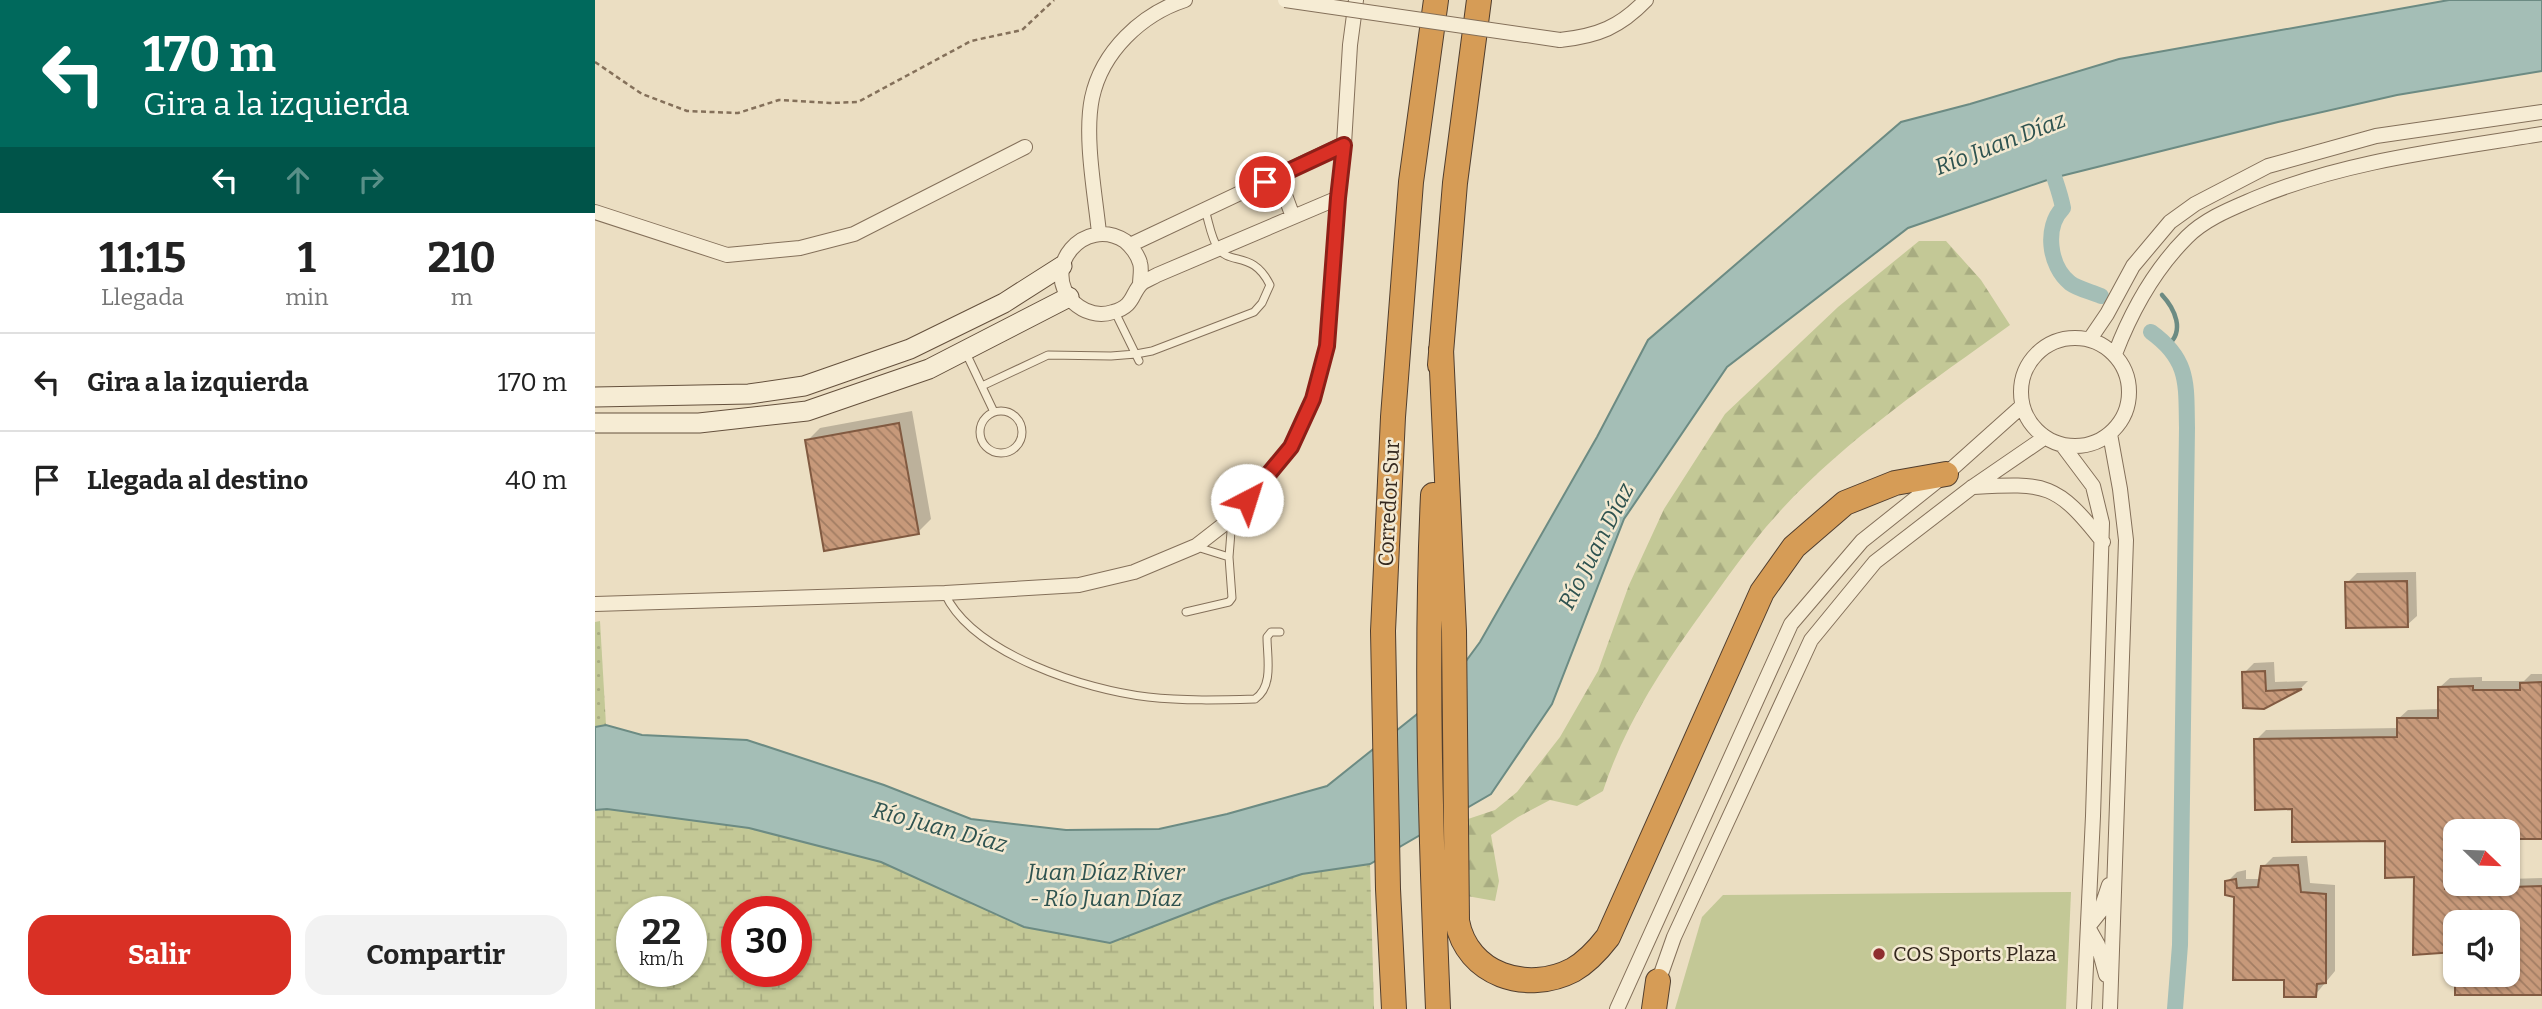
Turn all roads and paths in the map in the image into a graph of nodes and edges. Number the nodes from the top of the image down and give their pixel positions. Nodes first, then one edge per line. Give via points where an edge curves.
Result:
1 (1054, 0) edge
2 (1185, 0) edge
3 (1285, 0) edge
4 (1356, 0) edge
5 (1436, 0) edge
6 (1479, 0) edge
7 (1646, 0) edge
8 (595, 62) edge
9 (2542, 112) edge
10 (2542, 134) edge
11 (1344, 145) junction
12 (1025, 147) dead end
13 (1278, 176) junction
14 (1338, 198) junction
15 (1205, 210) junction
16 (595, 212) edge
17 (1293, 217) junction
18 (1099, 233) junction
19 (1130, 245) junction
20 (1218, 249) junction
21 (1062, 266) junction
22 (1140, 284) junction
23 (1069, 297) junction
24 (1115, 312) junction
25 (2089, 339) junction
26 (965, 351) junction
27 (2115, 354) junction
28 (1138, 358) junction
29 (982, 386) junction
30 (595, 397) edge
31 (2022, 407) junction
32 (994, 412) junction
33 (595, 423) edge
34 (2110, 434) junction
35 (2044, 438) junction
36 (2063, 446) junction
37 (1946, 474) junction
38 (1971, 488) junction
39 (1232, 518) junction
40 (2103, 542) junction
41 (1196, 547) junction
42 (1229, 557) junction
43 (945, 593) junction
44 (595, 604) edge
45 (1186, 612) dead end
46 (1442, 631) junction
47 (1280, 632) dead end
48 (2115, 858) junction
49 (2088, 928) junction
50 (1658, 981) joint
51 (2110, 1007) edge
52 (1394, 1009) edge
53 (1438, 1009) edge
54 (1617, 1009) edge
55 (1651, 1009) edge
56 (2084, 1009) edge

1 - 8 path via 1022,30 971,41 858,102 779,100 738,113 687,111 642,94
2 - 18 street via 1164,7 1143,22 1120,42 1102,70 1092,98 1090,145
3 - 7 street, bridge via 1560,40 1601,33 1629,18
4 - 11 street
5 - 52 highway, Corredor Sur via 1411,182 1383,631
6 - 46 highway, Corredor Sur via 1455,183 1441,349 1432,516
9 - 25 street via 2375,136 2267,166 2170,222 2133,266
10 - 27 street via 2371,161 2298,180 2223,212 2188,236 2153,280
11 - 13 street
11 - 14 street
12 - 16 street via 854,234 800,247 727,255
13 - 15 street
13 - 17 street
14 - 17 street
14 - 39 street via 1327,346 1313,399 1291,447
15 - 19 street
15 - 20 lane
17 - 20 street
18 - 19 street
18 - 21 street via 1069,250
19 - 22 street via 1140,263
20 - 22 street
20 - 28 lane via 1263,271 1270,285 1262,303 1243,318
21 - 23 street via 1062,282
21 - 30 street via 1004,303 910,349 804,386 749,394
22 - 24 street via 1135,296
23 - 24 street via 1089,312
23 - 26 street
24 - 28 lane
25 - 27 street
25 - 31 street via 2067,338 2045,346 2029,362 2021,384
26 - 29 lane
26 - 33 street via 929,369 807,411 699,423
27 - 34 street via 2130,386 2129,404
28 - 29 lane via 1048,355
29 - 32 lane
31 - 35 street
31 - 37 street
32 - 32 lane via 982,423 981,439 991,451 1007,452 1019,441 1020,425 1010,413
34 - 36 street via 2096,443
34 - 48 street via 2126,540
35 - 36 street
35 - 38 street
36 - 40 street via 2093,486
37 - 46 highway via 1895,483 1845,503 1794,547 1762,592 1613,927 1583,964 1559,976 1534,981 1511,978 1482,965 1459,930
37 - 54 street via 1862,541 1791,624
38 - 40 street via 2026,484 2052,491 2078,510
38 - 50 street via 1875,562 1811,640
39 - 41 street
39 - 42 lane
40 - 49 street
41 - 42 lane
41 - 43 street via 1133,572 1079,585
42 - 45 lane via 1229,602
43 - 44 street
43 - 47 lane via 974,630 1027,664 1149,697 1255,699 1267,685 1267,636
46 - 53 highway, Corredor Sur via 1433,884
48 - 49 street via 2106,897
48 - 51 street
49 - 51 street via 2104,965
49 - 56 street
50 - 55 highway

